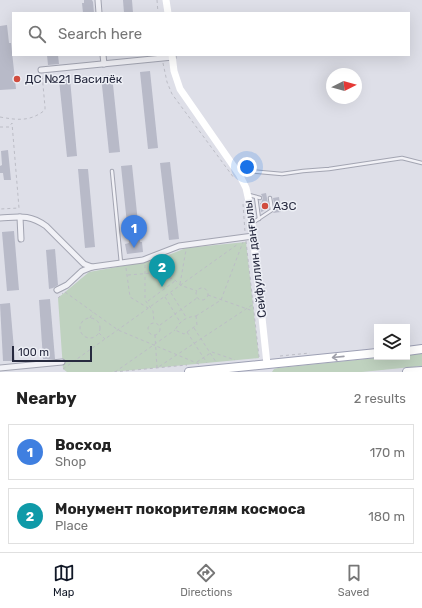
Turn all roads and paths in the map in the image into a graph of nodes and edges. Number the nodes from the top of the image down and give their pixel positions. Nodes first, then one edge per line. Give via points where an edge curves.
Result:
1 (98, 0) edge
2 (157, 0) edge
3 (166, 0) edge
4 (99, 12) edge
5 (158, 12) edge
6 (168, 12) edge
7 (103, 56) edge
8 (173, 56) edge
9 (163, 58) junction
10 (104, 64) junction
11 (41, 70) joint
12 (0, 117) edge
13 (0, 127) edge
14 (422, 163) edge
15 (236, 170) junction
16 (112, 171) dead end
17 (235, 180) dead end
18 (248, 195) junction
19 (270, 198) dead end
20 (243, 203) dead end
21 (0, 209) edge
22 (20, 217) junction
23 (0, 218) edge
24 (259, 219) junction
25 (252, 224) junction
26 (21, 239) dead end
27 (247, 239) junction
28 (241, 242) junction
29 (233, 243) dead end
30 (181, 250) dead end
31 (156, 260) dead end
32 (146, 264) dead end
33 (123, 265) junction
34 (92, 267) junction
35 (145, 273) junction
36 (161, 274) junction
37 (128, 275) junction
38 (176, 280) junction
39 (180, 285) junction
40 (57, 290) dead end
41 (164, 290) junction
42 (197, 291) junction
43 (170, 292) junction
44 (167, 295) junction
45 (208, 295) junction
46 (164, 297) junction
47 (58, 298) dead end
48 (197, 298) junction
49 (220, 300) junction
50 (147, 302) junction
51 (253, 304) junction
52 (150, 307) junction
53 (148, 308) junction
54 (246, 308) junction
55 (181, 309) junction
56 (254, 311) junction
57 (93, 312) junction
58 (175, 314) junction
59 (196, 316) junction
60 (90, 318) junction
61 (187, 318) junction
62 (154, 322) junction
63 (181, 322) junction
64 (160, 325) junction
65 (193, 328) junction
66 (118, 330) junction
67 (176, 330) junction
68 (99, 332) junction
69 (187, 332) junction
70 (154, 335) junction
71 (105, 339) junction
72 (201, 339) junction
73 (194, 343) junction
74 (155, 344) junction
75 (422, 349) edge
76 (410, 350) edge
77 (210, 353) junction
78 (178, 354) junction
79 (374, 354) edge
80 (204, 358) junction
81 (259, 358) dead end
82 (236, 360) dead end
83 (62, 362) dead end
84 (196, 362) junction
85 (216, 362) dead end
86 (207, 363) dead end
87 (200, 364) dead end
88 (0, 368) edge
89 (268, 368) edge
90 (63, 369) dead end
91 (422, 370) edge
92 (114, 372) edge
93 (189, 372) edge
94 (407, 372) edge

1 - 4 street
2 - 5 path
3 - 6 street
7 - 10 street
8 - 9 street
8 - 15 street, Сейфуллин даңғылы via 174,71 180,89
9 - 10 street
9 - 17 path via 172,94
10 - 11 street
11 - 12 path via 45,110 22,120
13 - 21 path via 9,127 12,123 19,208
14 - 15 lane via 402,158 282,174
15 - 18 street, Сейфуллин даңғылы
16 - 33 lane
18 - 24 lane via 258,198
18 - 25 street, Сейфуллин даңғылы
19 - 24 lane via 272,210
20 - 27 path
22 - 23 street
22 - 26 street
22 - 34 street via 34,219 46,226 84,264
24 - 25 lane
25 - 27 street, Сейфуллин даңғылы
27 - 28 path
27 - 33 street via 179,246 144,260
27 - 49 path
27 - 51 path
27 - 89 street, Сейфуллин даңғылы
28 - 29 path
28 - 39 path
30 - 39 path via 186,248
31 - 36 path
32 - 35 path
33 - 34 street
33 - 37 path via 127,268
34 - 40 street via 82,271 67,285
35 - 36 path
35 - 37 path
35 - 50 path
36 - 38 path
37 - 53 path via 130,297
38 - 39 path
38 - 41 path
39 - 42 path
39 - 43 path
41 - 44 path
41 - 50 path
42 - 45 path via 204,288
42 - 48 path
43 - 44 path
43 - 55 path
44 - 46 path
45 - 48 path via 204,300
45 - 49 path
46 - 52 path
46 - 58 path
47 - 57 path via 65,292
48 - 55 path
49 - 54 path
49 - 59 path
50 - 52 path
51 - 54 path
51 - 56 path
52 - 53 path
52 - 62 path
53 - 66 path
54 - 56 path
54 - 72 path
55 - 58 path
55 - 61 path
56 - 81 path
57 - 60 path
57 - 66 path
58 - 63 path
58 - 64 path
59 - 61 path
59 - 65 path via 197,325
60 - 68 path via 99,323
60 - 68 path via 82,324 82,333 90,338
61 - 63 path
62 - 64 path
62 - 70 path via 149,325 148,330
63 - 67 path
64 - 70 path via 160,331
65 - 69 path
65 - 72 path
66 - 71 path
66 - 74 path
67 - 69 path via 184,334
67 - 74 path
68 - 71 path
69 - 73 path
70 - 74 path
71 - 90 path
72 - 73 path
72 - 77 path
73 - 78 path
73 - 80 path
74 - 78 path
74 - 78 path via 157,368
74 - 92 path
75 - 76 main road
77 - 80 path
77 - 82 path
77 - 85 path
78 - 84 path
79 -> 89 main road
80 - 84 path
80 - 86 path
83 - 88 street
84 - 87 path
89 - 93 main road
91 - 94 main road

